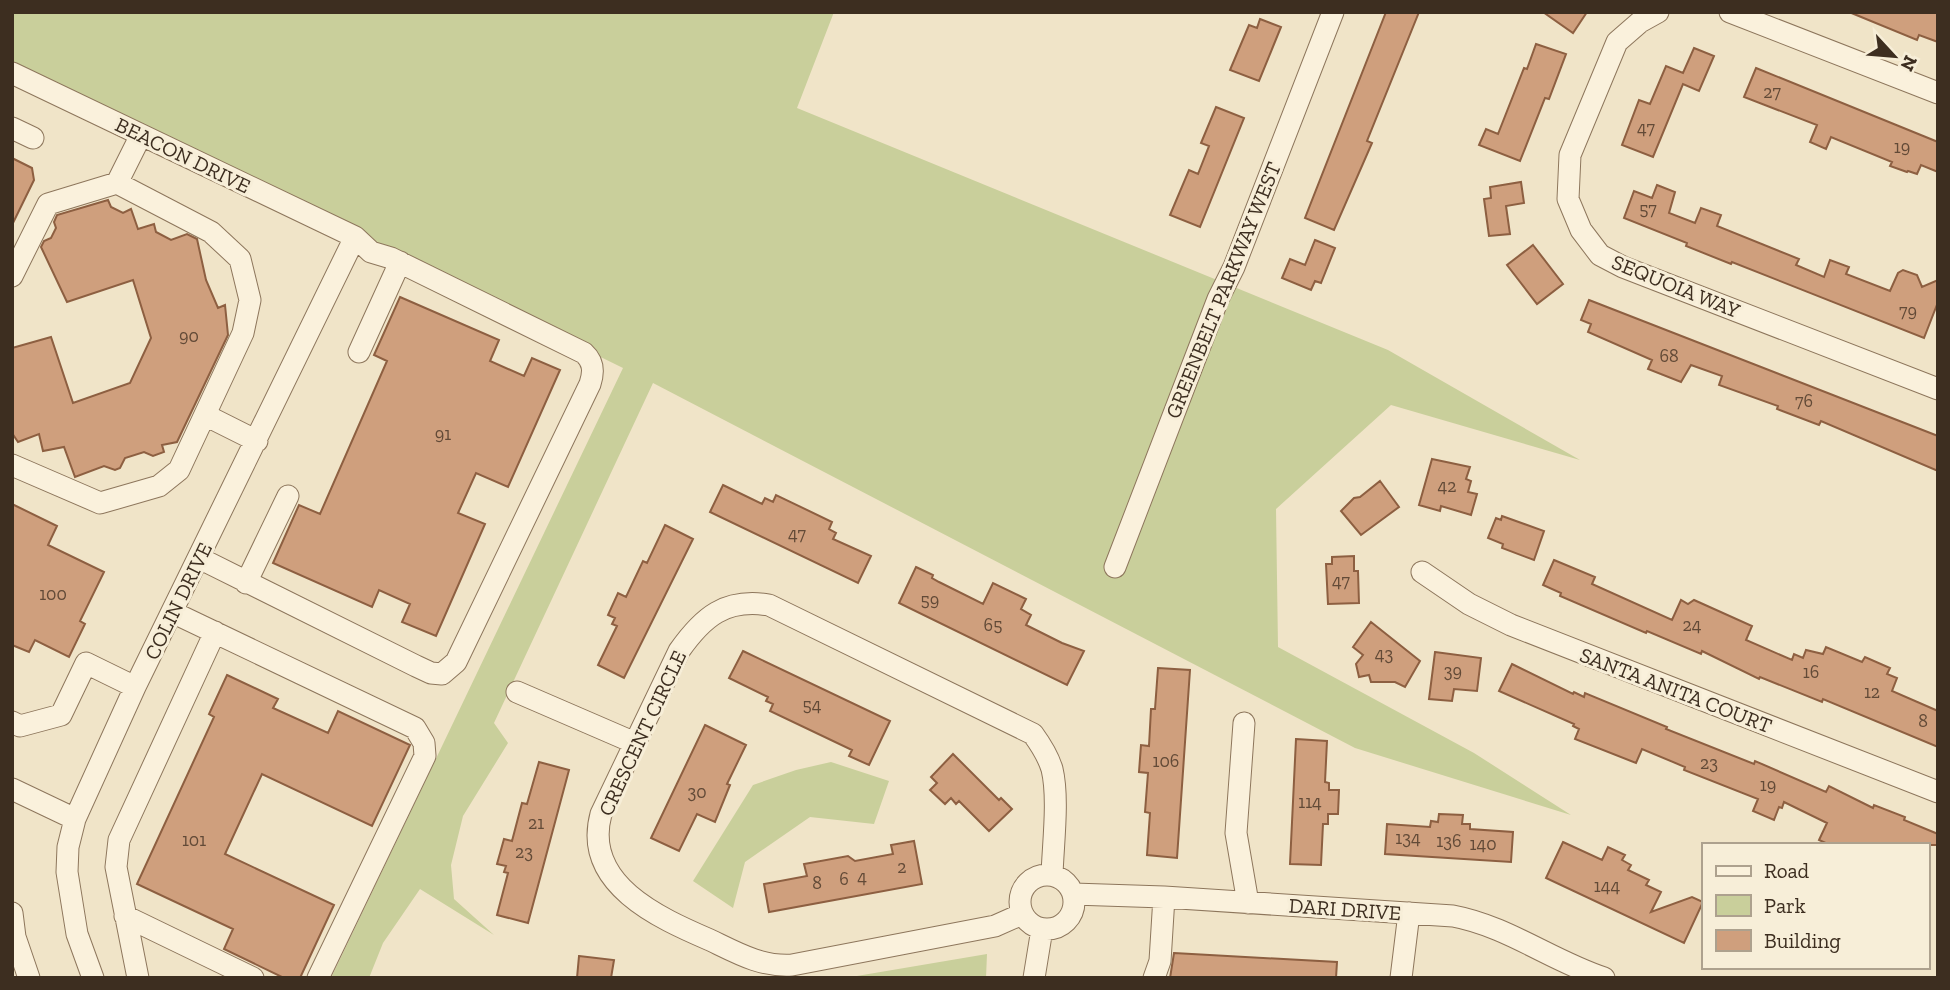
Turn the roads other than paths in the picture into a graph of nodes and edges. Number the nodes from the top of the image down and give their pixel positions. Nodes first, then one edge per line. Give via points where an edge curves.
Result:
1 (1333, 12) edge
2 (1658, 12) edge
3 (1730, 12) edge
4 (12, 73) edge
5 (1938, 93) edge
6 (12, 128) edge
7 (141, 135) junction
8 (33, 138) dead end
9 (117, 183) junction
10 (355, 237) junction
11 (400, 262) junction
12 (12, 276) edge
13 (359, 352) dead end
14 (1938, 389) edge
15 (205, 415) junction
16 (257, 441) junction
17 (12, 465) edge
18 (288, 496) dead end
19 (199, 558) junction
20 (1115, 567) dead end
21 (1422, 572) dead end
22 (246, 583) junction
23 (172, 612) junction
24 (215, 632) junction
25 (135, 687) junction
26 (517, 692) dead end
27 (12, 722) edge
28 (1244, 723) dead end
29 (635, 743) junction
30 (12, 789) edge
31 (1938, 792) edge
32 (75, 819) junction
33 (1052, 875) junction
34 (1073, 894) junction
35 (1164, 897) junction
36 (1248, 903) junction
37 (12, 913) edge
38 (1409, 913) junction
39 (1023, 914) junction
40 (125, 916) junction
41 (1042, 929) junction
42 (29, 978) edge
43 (93, 978) edge
44 (138, 978) edge
45 (253, 978) edge
46 (318, 978) edge
47 (1034, 978) edge
48 (1154, 978) edge
49 (1401, 978) edge
50 (1604, 978) edge

1 - 20 street, GREENBELT PARKWAY WEST
2 - 14 street, SEQUOIA WAY via 1618,42 1570,155 1568,199 1581,230 1600,255 1623,267
3 - 5 street
4 - 7 street, BEACON DRIVE
6 - 8 street
7 - 9 street
7 - 10 street, BEACON DRIVE
9 - 12 street via 48,204
9 - 15 street via 211,232 240,259 250,300 246,322
10 - 11 street, BEACON DRIVE via 371,252
10 - 16 street, COLIN DRIVE
11 - 13 street
11 - 22 street, BEACON DRIVE via 589,358 593,374 579,408 456,662 442,674 431,673
15 - 16 street
15 - 17 street via 179,470 159,486 100,503
16 - 19 street, COLIN DRIVE
18 - 22 street
19 - 22 street
19 - 23 street, COLIN DRIVE
21 - 31 street, SANTA ANITA COURT via 1511,625
23 - 24 street
23 - 25 street, COLIN DRIVE
24 - 40 street via 119,840 116,867
24 - 46 street via 415,728 424,743 425,756
25 - 27 street via 86,663 61,715 20,726
25 - 32 street, COLIN DRIVE
26 - 29 street
28 - 36 street via 1236,833
29 - 33 street, CRESCENT CIRCLE via 679,651 695,628 736,604 769,605 1033,734 1052,769
29 - 39 street, CRESCENT CIRCLE via 598,827 598,843 608,870 626,894 648,910 757,962 792,964 995,926
30 - 32 street
32 - 43 street, COLIN DRIVE via 67,872 77,934
33 - 34 street via 1067,883
33 - 39 street via 1036,877 1026,885 1020,902
34 - 35 street, DARI DRIVE
34 - 41 street via 1067,920 1056,928
35 - 36 street, DARI DRIVE
35 - 48 street via 1160,961
36 - 38 street, DARI DRIVE
37 - 42 street
38 - 49 street
38 - 50 street, DARI DRIVE via 1471,919
39 - 41 street via 1030,924
40 - 44 street
40 - 45 street
41 - 47 street

